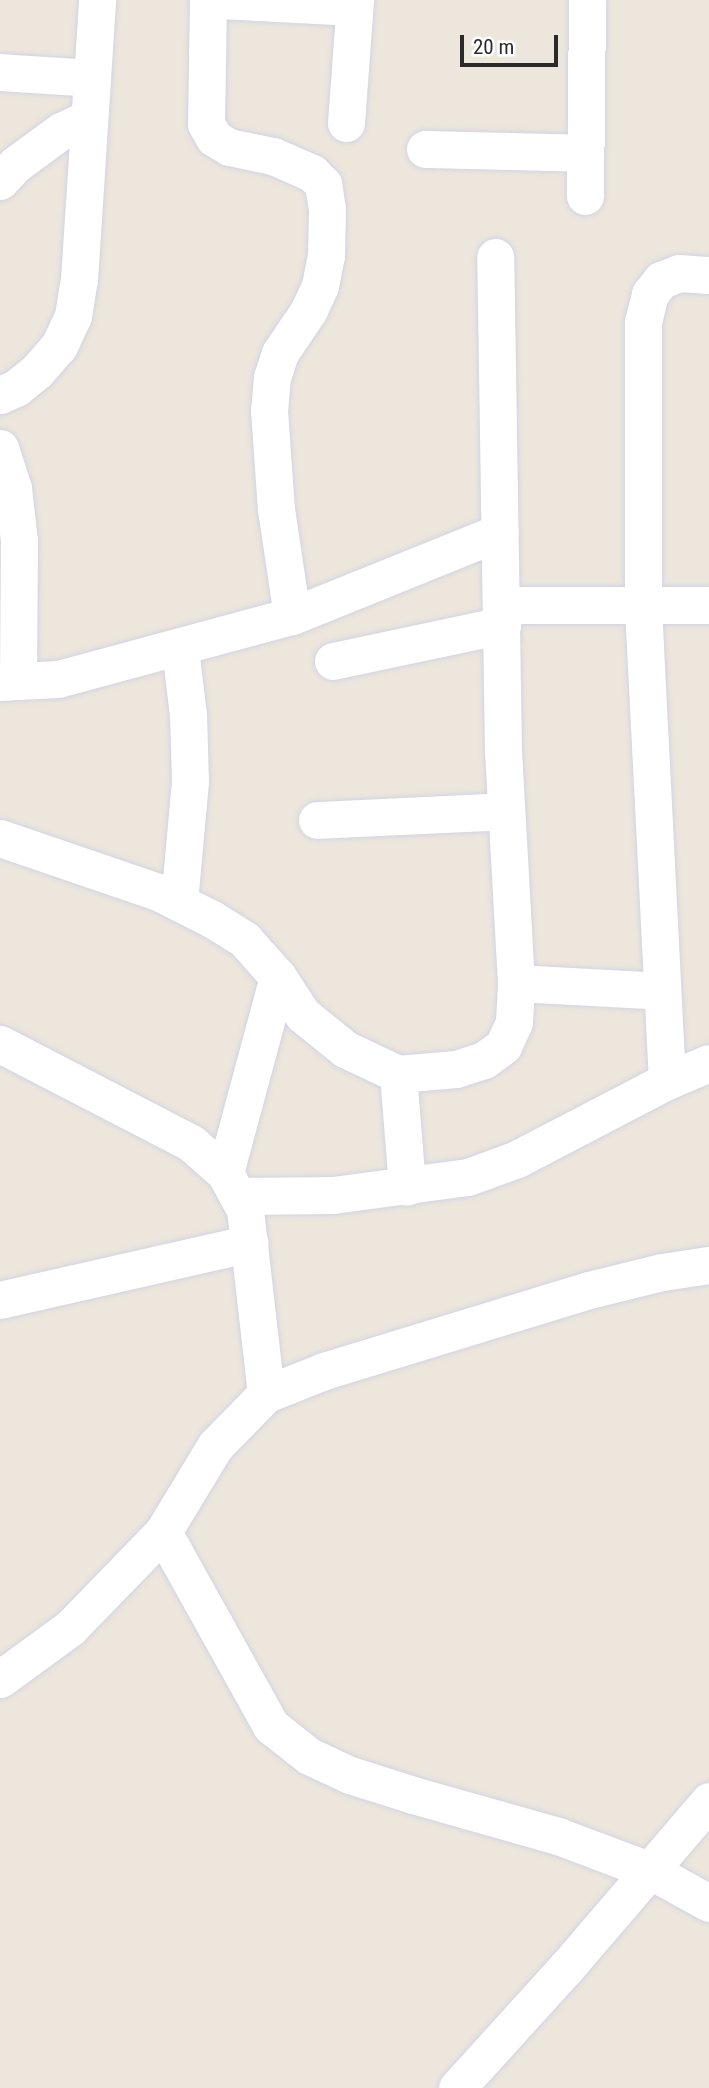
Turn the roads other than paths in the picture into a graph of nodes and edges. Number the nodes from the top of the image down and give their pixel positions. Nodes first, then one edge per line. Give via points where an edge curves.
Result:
1 (97, 0) edge
2 (208, 0) edge
3 (221, 0) edge
4 (587, 0) edge
5 (355, 4) edge
6 (0, 72) edge
7 (92, 78) junction
8 (89, 118) junction
9 (346, 123) dead end
10 (425, 149) dead end
11 (585, 153) junction
12 (0, 181) edge
13 (584, 196) dead end
14 (495, 257) dead end
15 (709, 275) edge
16 (0, 395) edge
17 (0, 448) edge
18 (500, 532) junction
19 (709, 605) edge
20 (643, 606) junction
21 (501, 615) junction
22 (292, 617) junction
23 (180, 648) junction
24 (333, 661) dead end
25 (9, 682) edge
26 (506, 811) junction
27 (317, 820) dead end
28 (0, 838) edge
29 (179, 902) junction
30 (278, 977) junction
31 (516, 983) junction
32 (662, 990) junction
33 (0, 1044) edge
34 (709, 1063) edge
35 (398, 1074) junction
36 (667, 1081) junction
37 (232, 1185) junction
38 (407, 1187) junction
39 (250, 1242) junction
40 (709, 1265) edge
41 (0, 1300) edge
42 (266, 1394) junction
43 (163, 1532) junction
44 (0, 1679) edge
45 (709, 1801) edge
46 (651, 1871) junction
47 (709, 1903) edge
48 (457, 2088) edge

1 - 7 street
2 - 22 street via 206,124 214,138 312,173 323,184 327,208 327,255 320,286 280,353 270,399 276,509
3 - 5 street
4 - 11 street
5 - 9 street
6 - 7 street
7 - 8 street
8 - 12 street via 61,131
8 - 16 street via 74,316 59,346 37,372
10 - 11 street
11 - 13 street
14 - 18 street
15 - 20 street via 661,279 650,294 643,322
17 - 25 street via 13,488 19,541
18 - 21 street
18 - 22 street
19 - 20 street
20 - 21 street
20 - 32 street
21 - 24 street
21 - 26 street
22 - 23 street
23 - 25 street via 58,679
23 - 29 street via 190,781
26 - 27 street
26 - 31 street
28 - 29 street
29 - 30 street via 245,940
30 - 35 street via 303,1015 345,1049
30 - 37 street
31 - 32 street
31 - 35 street via 514,1022 503,1046 484,1060 456,1069
32 - 36 street
33 - 37 street via 191,1143
34 - 36 street
35 - 38 street
36 - 38 street via 517,1160 468,1177
37 - 38 street via 333,1195
37 - 39 street via 245,1210
39 - 41 street
39 - 42 street
40 - 42 street via 589,1290 324,1371
42 - 43 street via 215,1446
43 - 44 street via 70,1628
43 - 46 street via 271,1726 309,1756 350,1775 558,1836
45 - 46 street
46 - 47 street
46 - 48 street

